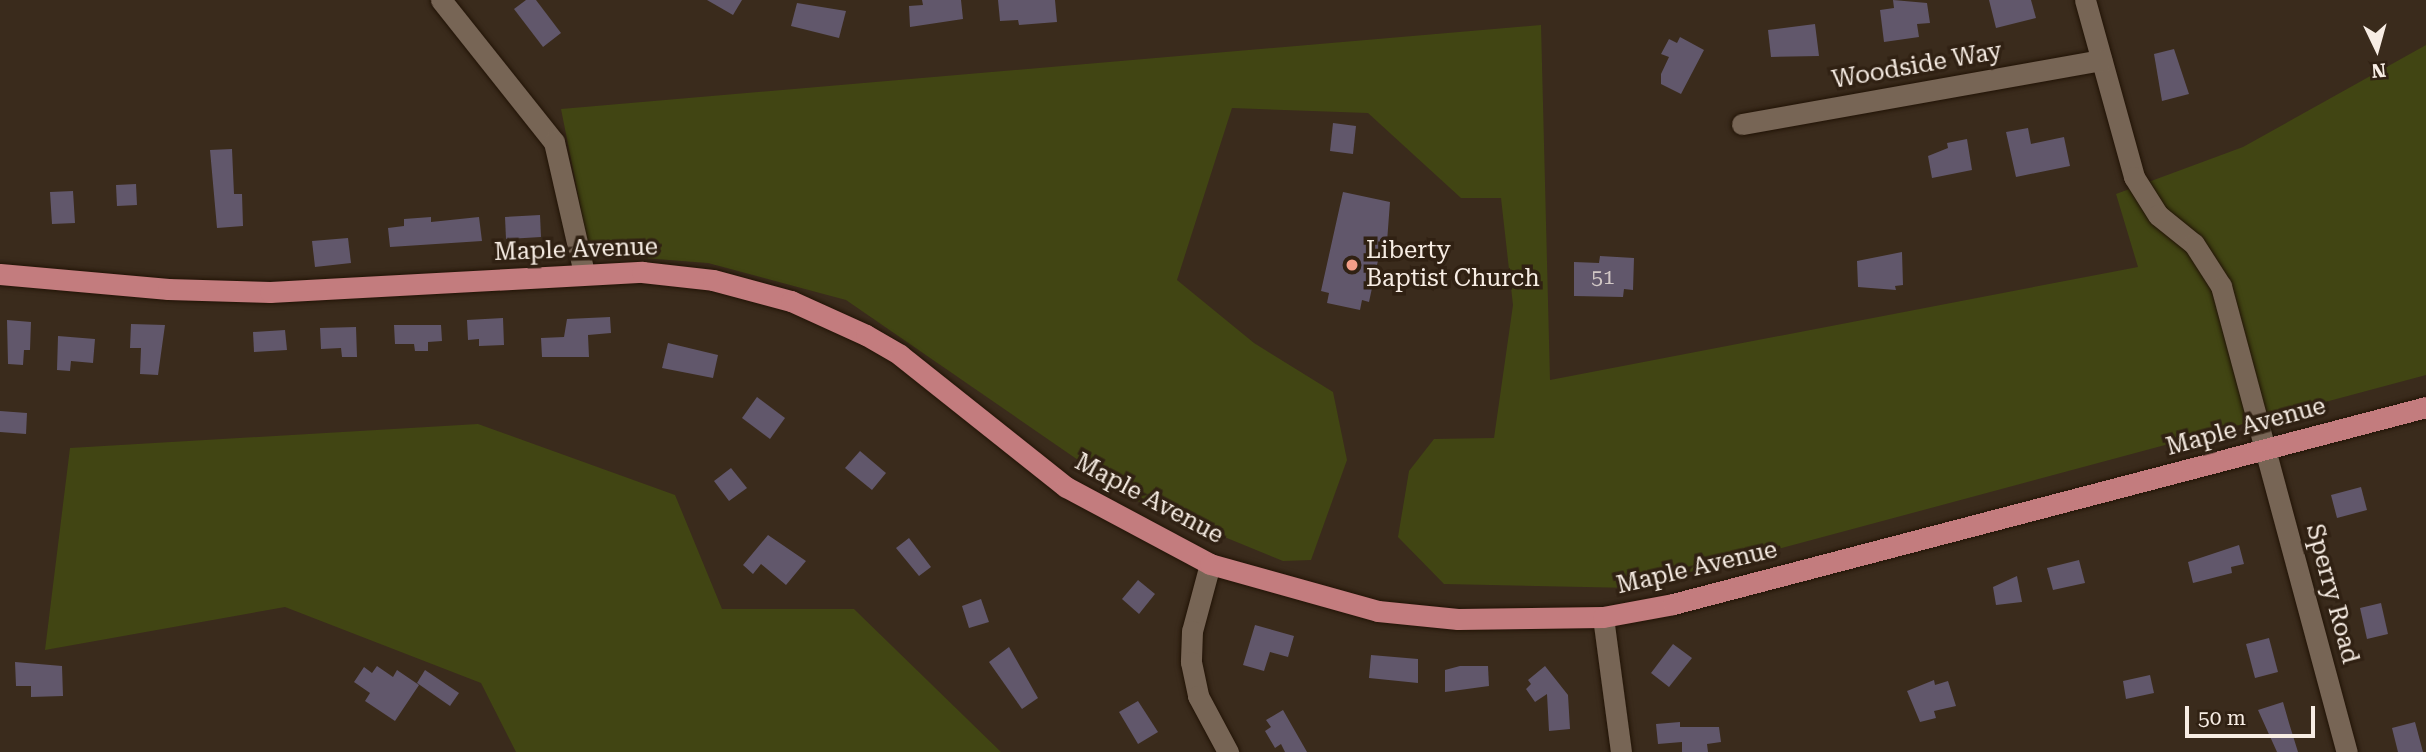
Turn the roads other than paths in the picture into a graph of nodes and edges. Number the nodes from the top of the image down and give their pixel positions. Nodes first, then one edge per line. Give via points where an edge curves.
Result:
1 (441, 0) edge
2 (2085, 0) edge
3 (2101, 60) junction
4 (1742, 124) dead end
5 (584, 273) junction
6 (0, 274) edge
7 (2426, 407) edge
8 (2266, 449) junction
9 (1210, 564) junction
10 (1604, 617) junction
11 (1228, 752) edge
12 (1621, 752) edge
13 (2347, 752) edge

1 - 5 street via 554,142
2 - 3 street, Sperry Road
3 - 4 street, Woodside Way
3 - 8 street, Sperry Road via 2134,177 2158,215 2194,244 2221,286
5 - 6 main road, Maple Avenue via 270,292 168,289
5 - 9 main road, Maple Avenue via 642,272 713,280 831,317 900,355 1066,487
7 - 8 main road, Maple Avenue
8 - 10 main road, Maple Avenue via 1673,604
8 - 13 street, Sperry Road
9 - 10 main road, Maple Avenue via 1378,611 1499,621
9 - 11 street via 1192,631 1191,662 1198,696
10 - 12 street

